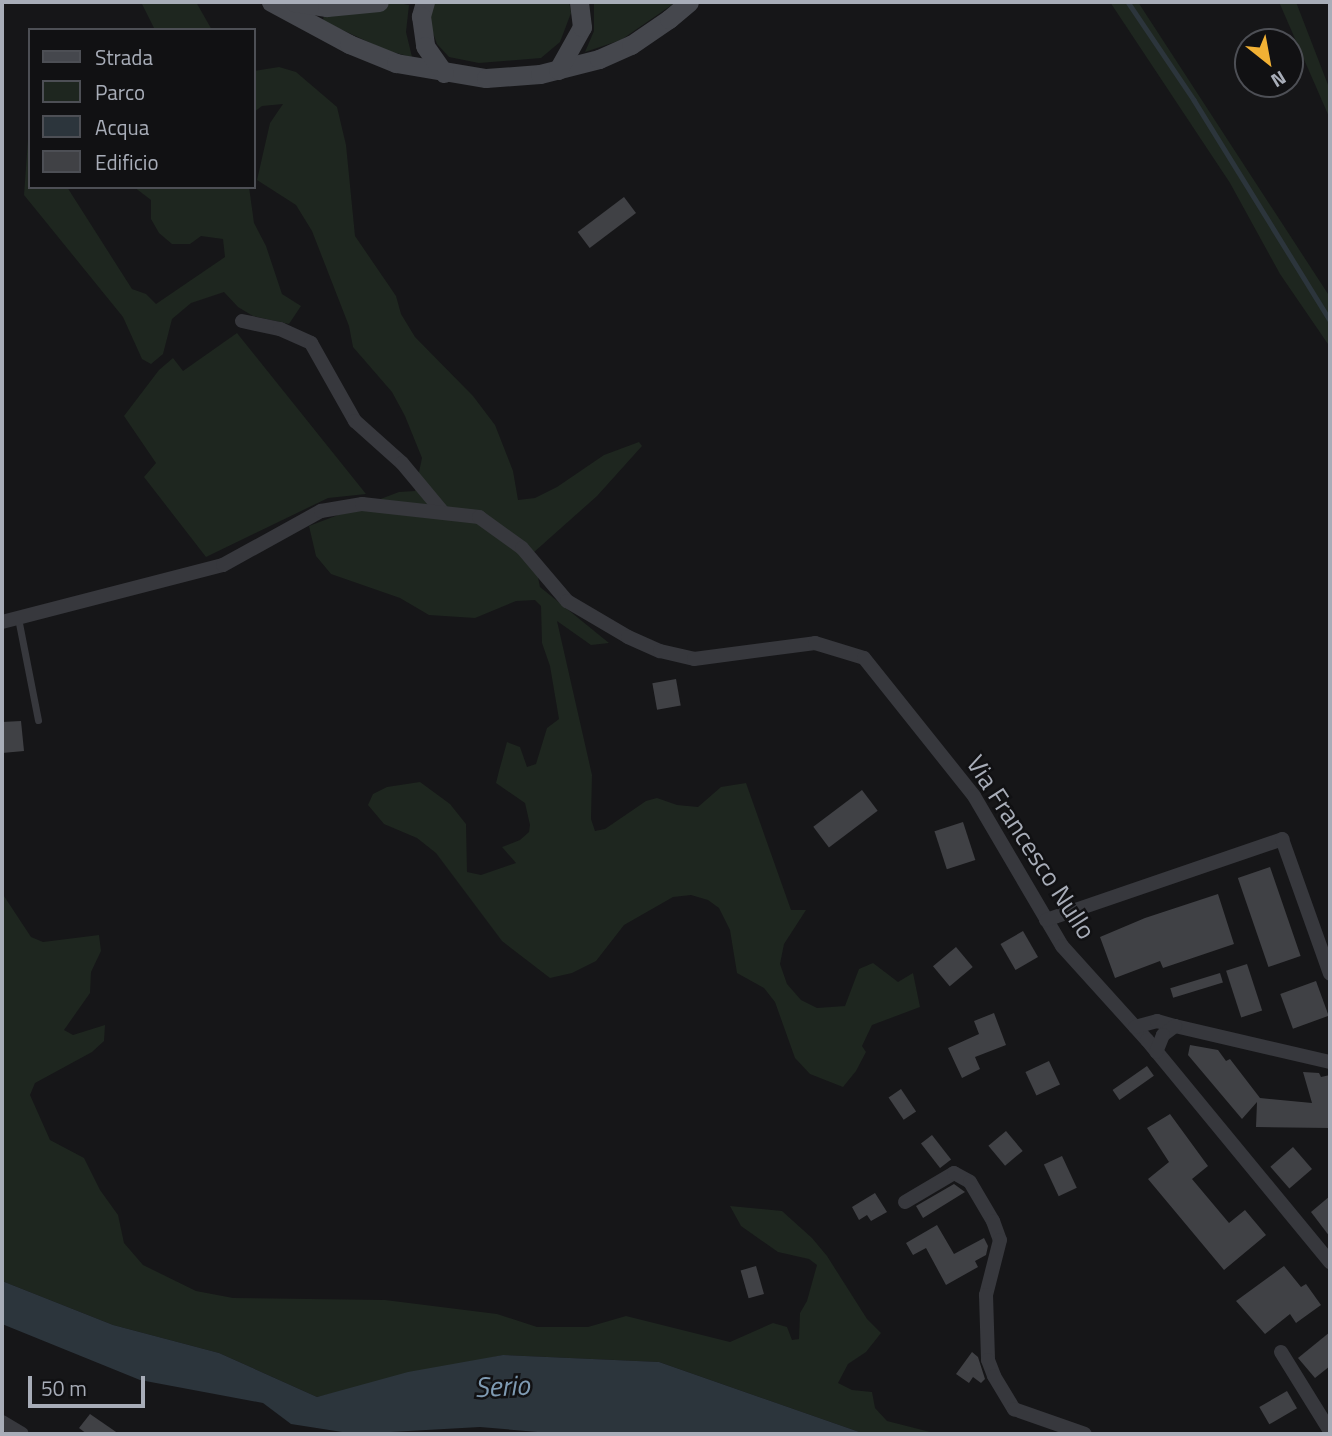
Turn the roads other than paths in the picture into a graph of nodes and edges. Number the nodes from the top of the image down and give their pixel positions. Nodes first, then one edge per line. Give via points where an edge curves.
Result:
1 (271, 2) edge
2 (294, 2) edge
3 (379, 2) edge
4 (425, 2) edge
5 (579, 2) edge
6 (688, 2) edge
7 (558, 70) junction
8 (444, 73) junction
9 (242, 321) dead end
10 (442, 511) junction
11 (18, 617) junction
12 (2, 622) edge
13 (38, 719) dead end
14 (1046, 920) junction
15 (1330, 974) edge
16 (1175, 1026) junction
17 (1135, 1027) junction
18 (1156, 1052) junction
19 (1330, 1062) edge
20 (905, 1202) dead end
21 (1330, 1262) edge
22 (1281, 1352) dead end
23 (2, 1422) edge
24 (1330, 1430) edge
25 (22, 1434) edge
26 (1085, 1434) edge

1 - 8 street via 396,64
2 - 3 street via 327,7
4 - 8 street via 421,16 425,46
5 - 7 street via 582,27
6 - 7 street via 631,45 599,60
7 - 8 street via 486,78
9 - 10 street via 280,329 311,343 355,421 402,463
10 - 11 street, Via Francesco Nullo via 362,504 321,511 223,565
10 - 14 street, Via Francesco Nullo via 479,517 522,548 567,601 660,651 694,659 815,642 864,658 974,796
11 - 12 street, Via Francesco Nullo
11 - 13 lane
14 - 15 street via 1282,839
14 - 17 street, Via Francesco Nullo via 1062,946
16 - 17 street via 1157,1021
16 - 18 street via 1163,1035
16 - 19 street
17 - 18 street, Via Francesco Nullo
18 - 21 street, Via Francesco Nullo
20 - 26 street via 954,1172 970,1182 1000,1240 986,1306 988,1360 994,1376 1014,1409
22 - 24 street
23 - 25 street

